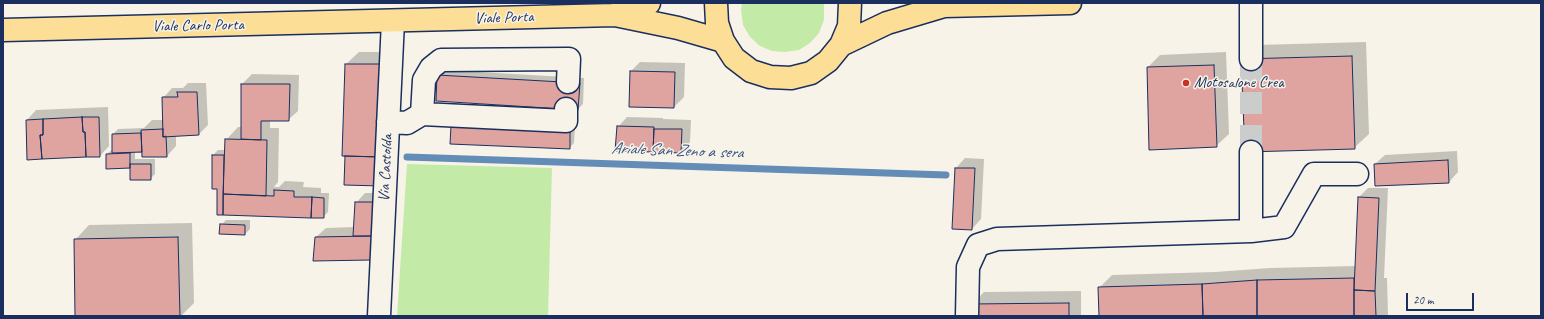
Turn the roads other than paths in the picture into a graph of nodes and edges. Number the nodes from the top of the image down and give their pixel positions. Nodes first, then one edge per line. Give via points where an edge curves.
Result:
1 (649, 3) edge
2 (716, 3) edge
3 (850, 3) edge
4 (1070, 3) edge
5 (1251, 3) edge
6 (939, 4) edge
7 (615, 14) junction
8 (393, 21) junction
9 (3, 30) edge
10 (723, 41) junction
11 (841, 45) junction
12 (1251, 59) tunnel mouth
13 (568, 82) dead end
14 (566, 109) dead end
15 (422, 114) junction
16 (388, 122) junction
17 (1251, 152) tunnel mouth
18 (1357, 174) dead end
19 (1251, 231) junction
20 (380, 316) edge
21 (967, 316) edge

1 - 7 main road
2 - 10 main road via 716,22
3 - 11 main road via 849,26
4 - 6 main road
5 - 12 street
6 - 11 main road via 887,22
7 - 8 main road, Viale Porta
7 - 10 main road
8 - 9 main road, Viale Carlo Porta
8 - 16 street, Via Castolda
10 - 11 main road via 734,58 751,71 784,78 811,73 828,61
13 - 15 street via 569,59 441,60 431,68 424,80
14 - 15 street via 566,121
15 - 16 street via 408,123
16 - 20 street, Via Castolda
17 - 19 street
18 - 19 street via 1314,174 1284,227
19 - 21 street via 997,239 978,245 968,267

